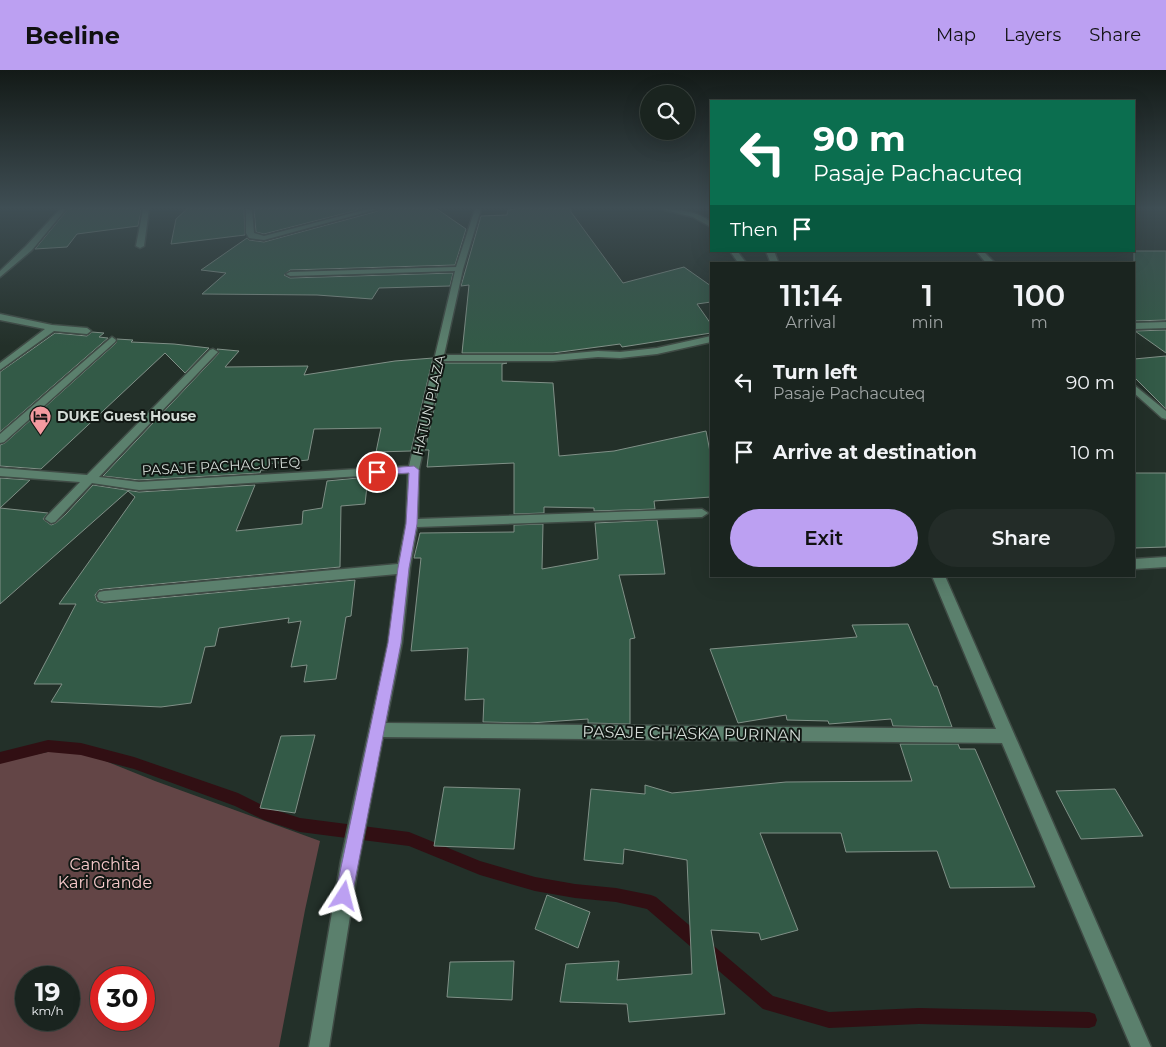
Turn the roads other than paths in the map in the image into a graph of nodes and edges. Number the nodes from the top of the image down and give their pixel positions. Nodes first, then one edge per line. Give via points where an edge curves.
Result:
1 (22, 255) edge
2 (464, 255) edge
3 (459, 269) junction
4 (290, 274) dead end
5 (0, 275) edge
6 (0, 317) edge
7 (1166, 325) edge
8 (1135, 326) edge
9 (52, 328) junction
10 (87, 331) dead end
11 (710, 339) edge
12 (112, 340) dead end
13 (213, 352) dead end
14 (440, 358) junction
15 (0, 367) edge
16 (1135, 389) edge
17 (1166, 416) edge
18 (0, 440) edge
19 (414, 470) junction
20 (0, 472) edge
21 (89, 479) junction
22 (702, 513) dead end
23 (51, 519) dead end
24 (412, 524) junction
25 (1166, 562) edge
26 (1135, 564) edge
27 (404, 568) junction
28 (938, 577) edge
29 (104, 596) dead end
30 (377, 730) junction
31 (1007, 736) junction
32 (319, 1047) edge
33 (1141, 1047) edge

1 - 5 street
2 - 3 street, HATUN PLAZA
3 - 4 street
3 - 14 street, HATUN PLAZA
6 - 9 street
7 - 8 street
9 - 10 street
9 - 15 street
11 - 14 street via 620,355
12 - 18 street
13 - 21 street
14 - 19 street, HATUN PLAZA
16 - 17 street
19 - 21 street, PASAJE PACHACUTEQ via 139,486
19 - 24 street, HATUN PLAZA
20 - 21 street, PASAJE PACHACUTEQ
21 - 23 street
22 - 24 street
24 - 27 street, HATUN PLAZA
25 - 26 street
27 - 29 street
27 - 30 street, HATUN PLAZA
28 - 31 street
30 - 31 street, PASAJE CH'ASKA PURINAN
30 - 32 street, HATUN PLAZA via 350,860
31 - 33 street

